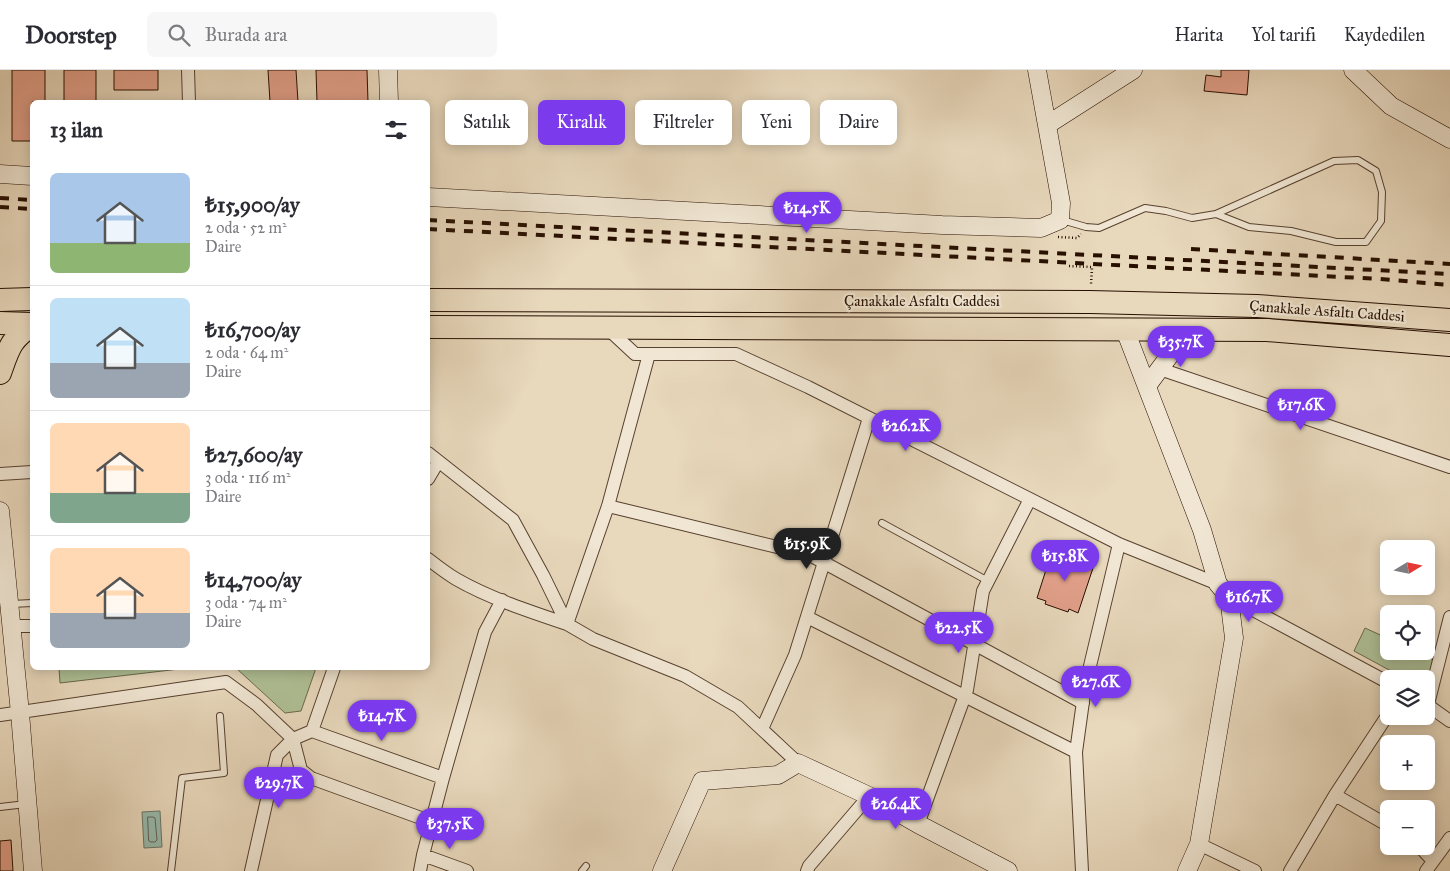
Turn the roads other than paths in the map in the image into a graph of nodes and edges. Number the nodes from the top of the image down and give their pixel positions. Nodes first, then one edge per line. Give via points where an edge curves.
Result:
1 (188, 70) edge
2 (388, 70) edge
3 (1037, 70) edge
4 (1133, 70) edge
5 (1353, 70) edge
6 (188, 100) edge
7 (389, 100) edge
8 (1048, 125) junction
9 (1450, 138) edge
10 (0, 174) edge
11 (30, 176) edge
12 (430, 197) edge
13 (1216, 214) junction
14 (1060, 220) junction
15 (30, 299) edge
16 (0, 300) edge
17 (430, 300) edge
18 (1450, 316) edge
19 (1417, 318) junction
20 (1450, 320) edge
21 (1, 323) edge
22 (30, 324) edge
23 (30, 326) edge
24 (430, 327) edge
25 (607, 328) junction
26 (1124, 330) junction
27 (1196, 330) junction
28 (1450, 345) edge
29 (649, 354) junction
30 (0, 355) edge
31 (1160, 369) junction
32 (0, 373) edge
33 (1147, 386) junction
34 (869, 418) junction
35 (430, 456) edge
36 (438, 462) junction
37 (1450, 467) edge
38 (30, 472) edge
39 (0, 474) edge
40 (430, 475) edge
41 (1030, 498) junction
42 (608, 506) junction
43 (0, 511) edge
44 (882, 523) dead end
45 (1119, 544) junction
46 (430, 560) edge
47 (824, 564) junction
48 (3, 566) edge
49 (988, 581) junction
50 (1223, 591) junction
51 (502, 600) junction
52 (30, 602) edge
53 (10, 604) junction
54 (807, 617) junction
55 (1450, 617) edge
56 (567, 624) junction
57 (12, 626) junction
58 (30, 626) edge
59 (975, 644) junction
60 (333, 670) edge
61 (1435, 674) edge
62 (1380, 678) edge
63 (965, 696) junction
64 (1083, 703) junction
65 (1435, 710) edge
66 (20, 713) junction
67 (0, 715) edge
68 (220, 716) dead end
69 (1450, 721) edge
70 (1381, 725) edge
71 (762, 729) junction
72 (312, 731) junction
73 (293, 739) junction
74 (1076, 752) junction
75 (798, 763) junction
76 (443, 778) junction
77 (1334, 795) junction
78 (869, 796) junction
79 (27, 803) junction
80 (0, 807) edge
81 (1380, 821) edge
82 (432, 822) junction
83 (918, 824) junction
84 (1450, 838) edge
85 (1199, 844) junction
86 (423, 854) junction
87 (1424, 855) edge
88 (1430, 866) edge
89 (33, 871) edge
90 (171, 871) edge
91 (252, 871) edge
92 (420, 871) edge
93 (467, 871) edge
94 (662, 871) edge
95 (807, 871) edge
96 (1008, 871) edge
97 (1082, 871) edge
98 (1186, 871) edge
99 (1255, 871) edge
100 (1290, 871) edge

1 - 6 street
2 - 7 street
3 - 8 street
4 - 8 street
5 - 9 street via 1391,106
8 - 14 street via 1062,203
10 - 11 street
12 - 14 street via 942,226 1041,228
13 - 13 lane via 1249,227 1291,231 1336,242 1366,242 1381,221 1382,192 1376,171 1358,160 1334,161
13 - 14 lane via 1192,218 1144,208 1099,228
15 - 16 highway
17 - 19 highway, Çanakkale Asfaltı Caddesi via 1090,302 1257,306
18 - 19 lane
19 - 20 highway, Çanakkale Asfaltı Caddesi
21 - 22 highway
21 - 30 street
23 - 32 highway via 11,344
24 - 25 highway
25 - 26 highway
25 - 29 street via 635,354
26 - 27 highway
26 - 33 street
27 - 28 highway via 1267,330
27 - 31 street via 1181,340
29 - 34 street via 736,354
29 - 42 street
31 - 33 street
31 - 37 street
33 - 50 street
34 - 41 street
34 - 47 street
35 - 36 street
36 - 40 street
36 - 56 street via 513,520
38 - 39 street
41 - 45 street
41 - 49 street
42 - 47 street via 810,555
42 - 56 street
43 - 48 street
44 - 49 lane
45 - 50 street
45 - 64 street
46 - 51 street via 456,579
47 - 54 street
47 - 59 street
48 - 53 street
49 - 59 street
50 - 62 street
50 - 85 street via 1234,638
51 - 56 street
51 - 76 street via 485,632
52 - 53 lane
53 - 57 street
54 - 63 street
54 - 71 street via 795,655
55 - 61 street
56 - 71 street via 685,676 738,707
57 - 58 street
57 - 66 street
59 - 63 street
59 - 64 street
60 - 72 street
63 - 74 street
63 - 83 street
64 - 74 street
65 - 69 street
66 - 67 street
66 - 73 street via 226,682 257,704
66 - 79 street
68 - 90 lane via 224,773 182,778
70 - 77 street
71 - 75 street
72 - 73 street
72 - 76 street
73 - 82 street via 301,770 311,778
73 - 91 street via 277,754
74 - 97 street
75 - 78 street
75 - 94 street via 778,775 702,781
76 - 82 street
77 - 81 street
77 - 100 street
78 - 83 street
78 - 95 street
79 - 80 lane
79 - 89 street
82 - 86 street
83 - 96 street
84 - 88 street
85 - 98 street
85 - 99 street
86 - 92 street
86 - 93 street
87 - 88 street

